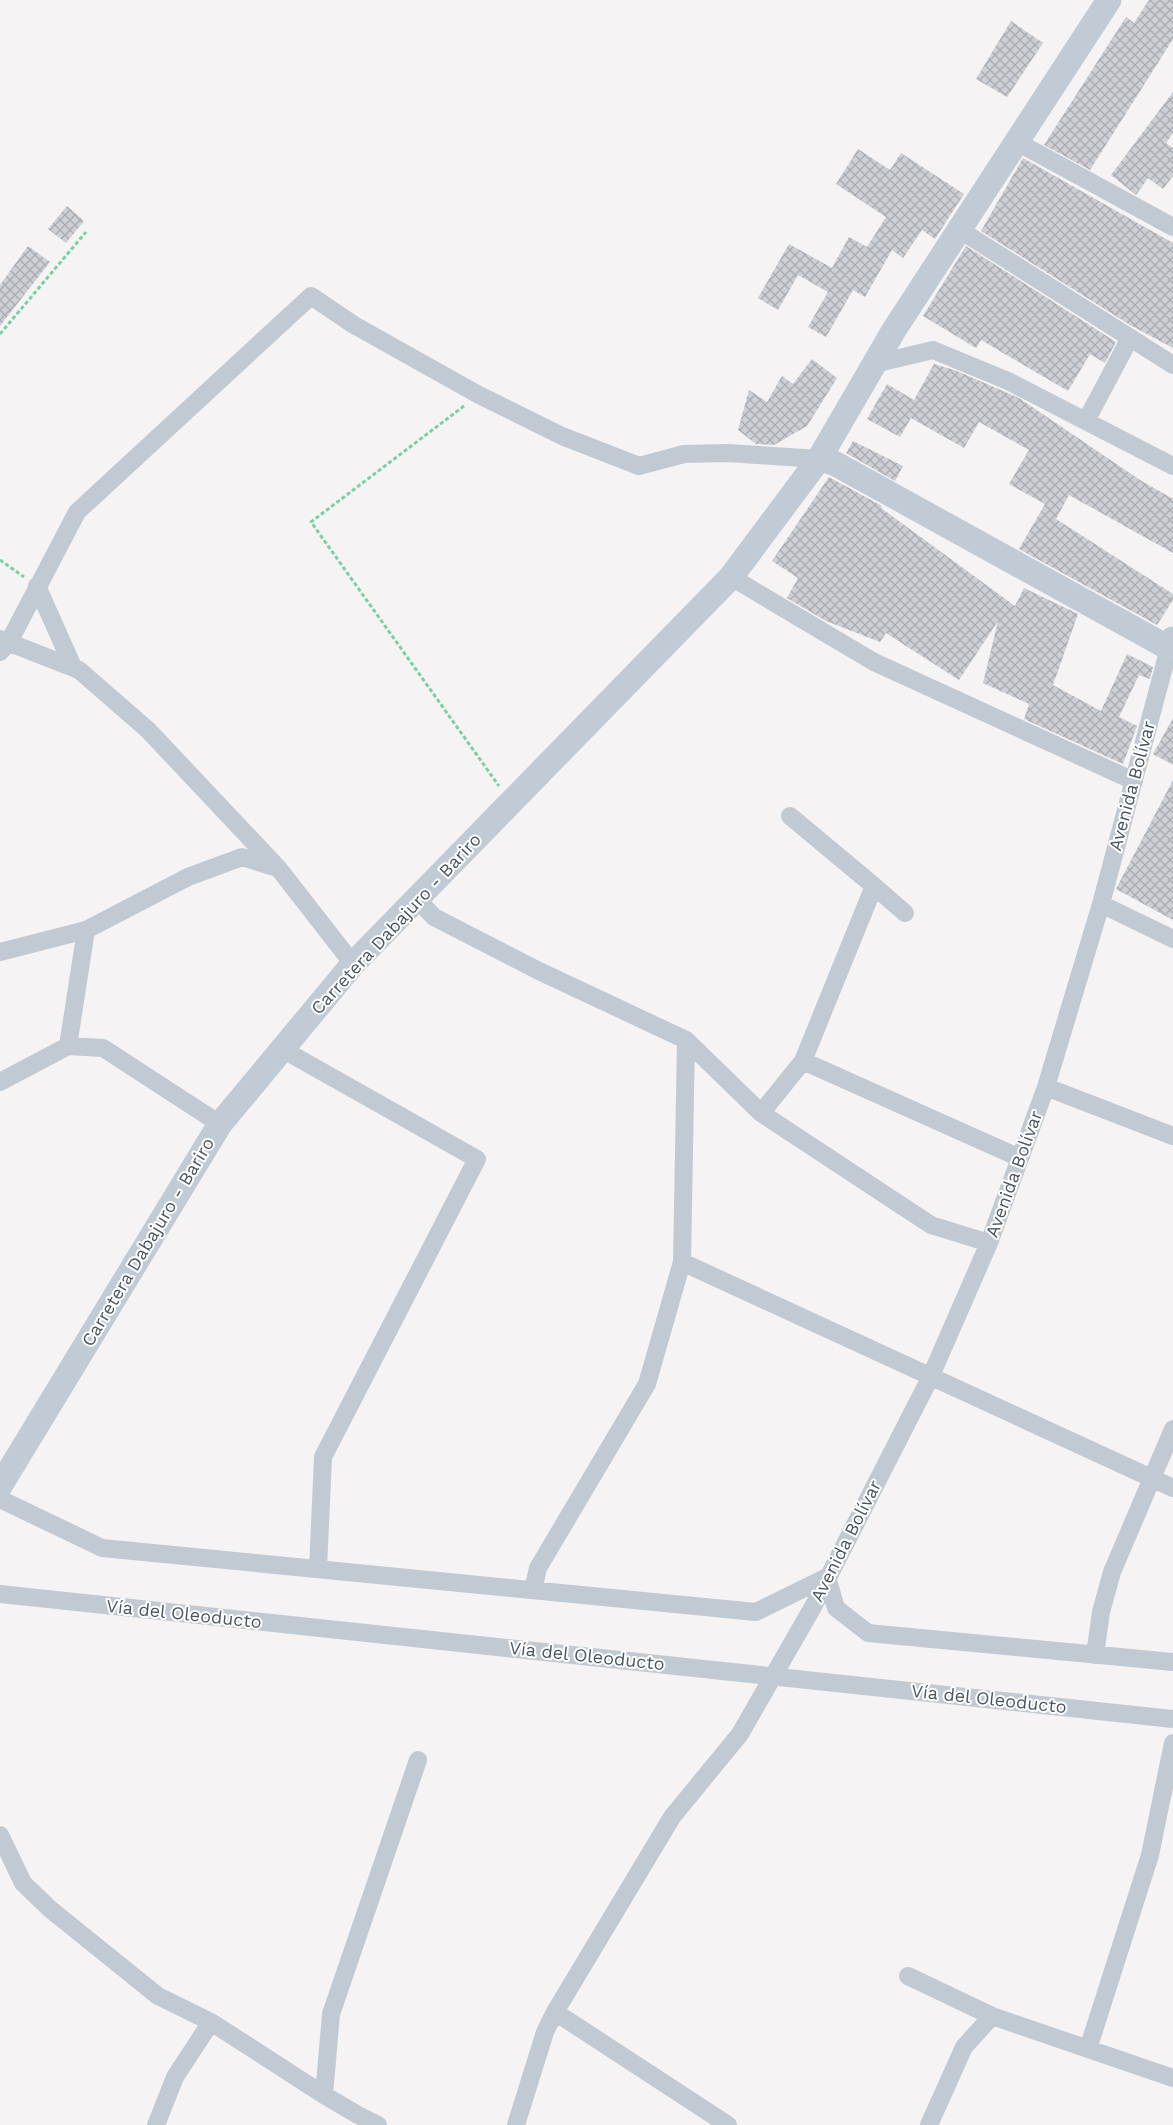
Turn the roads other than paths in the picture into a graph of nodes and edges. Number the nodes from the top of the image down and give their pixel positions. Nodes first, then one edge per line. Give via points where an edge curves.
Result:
1 (1109, 0) edge
2 (1017, 142) junction
3 (1173, 227) edge
4 (960, 230) junction
5 (1130, 338) junction
6 (874, 364) junction
7 (1173, 365) edge
8 (1086, 421) junction
9 (819, 458) junction
10 (1173, 466) edge
11 (732, 577) junction
12 (37, 586) junction
13 (3, 644) edge
14 (1172, 645) edge
15 (73, 667) junction
16 (1134, 781) junction
17 (790, 816) dead end
18 (278, 868) junction
19 (874, 886) junction
20 (417, 899) junction
21 (1101, 904) junction
22 (906, 913) dead end
23 (86, 930) junction
24 (1173, 939) edge
25 (0, 952) edge
26 (353, 964) junction
27 (686, 1040) junction
28 (68, 1046) junction
29 (282, 1049) junction
30 (803, 1061) junction
31 (0, 1082) edge
32 (1046, 1086) junction
33 (761, 1113) junction
34 (220, 1124) junction
35 (1173, 1136) edge
36 (1020, 1158) junction
37 (989, 1243) junction
38 (682, 1262) junction
39 (930, 1378) junction
40 (1173, 1429) edge
41 (1152, 1479) junction
42 (0, 1486) edge
43 (1173, 1488) edge
44 (0, 1499) edge
45 (318, 1569) junction
46 (827, 1577) junction
47 (533, 1590) junction
48 (0, 1594) edge
49 (1095, 1655) junction
50 (1173, 1662) edge
51 (773, 1676) junction
52 (1173, 1719) edge
53 (1173, 1743) edge
54 (418, 1760) dead end
55 (0, 1835) edge
56 (908, 1976) dead end
57 (555, 2012) junction
58 (992, 2016) junction
59 (212, 2022) junction
60 (1088, 2049) junction
61 (1173, 2078) edge
62 (324, 2095) junction
63 (156, 2125) edge
64 (378, 2125) edge
65 (516, 2125) edge
66 (728, 2125) edge
67 (929, 2125) edge

1 - 2 street, Carretera Dabajuro - Bariro
2 - 3 street
2 - 4 street, Carretera Dabajuro - Bariro
4 - 5 street
4 - 6 street, Carretera Dabajuro - Bariro
5 - 7 street
5 - 8 street
6 - 8 street via 933,350 1008,381
6 - 9 street, Carretera Dabajuro - Bariro
8 - 10 street
9 - 11 street, Carretera Dabajuro - Bariro
9 - 12 street via 684,454 639,466 562,436 478,394 354,325 311,296 77,512
9 - 14 street via 834,463
11 - 16 street via 874,662
11 - 20 street, Carretera Dabajuro - Bariro
12 - 13 street
12 - 15 street
13 - 15 street
14 - 16 street, Avenida Bolívar
15 - 18 street via 148,730
16 - 21 street, Avenida Bolívar
17 - 19 street
18 - 23 street via 242,857 188,877
18 - 26 street
19 - 22 street
19 - 30 street
20 - 26 street, Carretera Dabajuro - Bariro
20 - 27 street via 434,917
21 - 24 street
21 - 32 street, Avenida Bolívar
23 - 25 street
23 - 28 street
26 - 29 street, Carretera Dabajuro - Bariro
27 - 33 street
27 - 38 street
28 - 31 street
28 - 34 street via 103,1048
29 - 34 street, Carretera Dabajuro - Bariro
29 - 45 street via 477,1159 323,1457
30 - 33 street
30 - 36 street
32 - 35 street
32 - 36 street, Avenida Bolívar
33 - 37 street via 931,1224
34 - 42 street, Carretera Dabajuro - Bariro
36 - 37 street, Avenida Bolívar
37 - 39 street, Avenida Bolívar
38 - 39 street
38 - 47 street via 647,1384 538,1568
39 - 41 street
39 - 46 street, Avenida Bolívar
40 - 41 street
41 - 43 street
41 - 49 street via 1112,1572 1100,1612
44 - 45 street via 102,1548
45 - 47 street
46 - 47 street via 756,1612
46 - 49 street via 836,1608 868,1633
46 - 51 street, Avenida Bolívar
48 - 51 street, Vía del Oleoducto
49 - 50 street
51 - 52 street, Vía del Oleoducto
51 - 57 street, Avenida Bolívar via 740,1734 672,1817
53 - 60 street via 1150,1855
54 - 62 street via 331,2014
55 - 59 street via 23,1883 50,1909 158,1996
56 - 58 street
57 - 65 street, Avenida Bolívar via 544,2032
57 - 66 street
58 - 60 street
58 - 67 street via 964,2048
59 - 62 street
59 - 63 street via 174,2077
60 - 61 street
62 - 64 street

